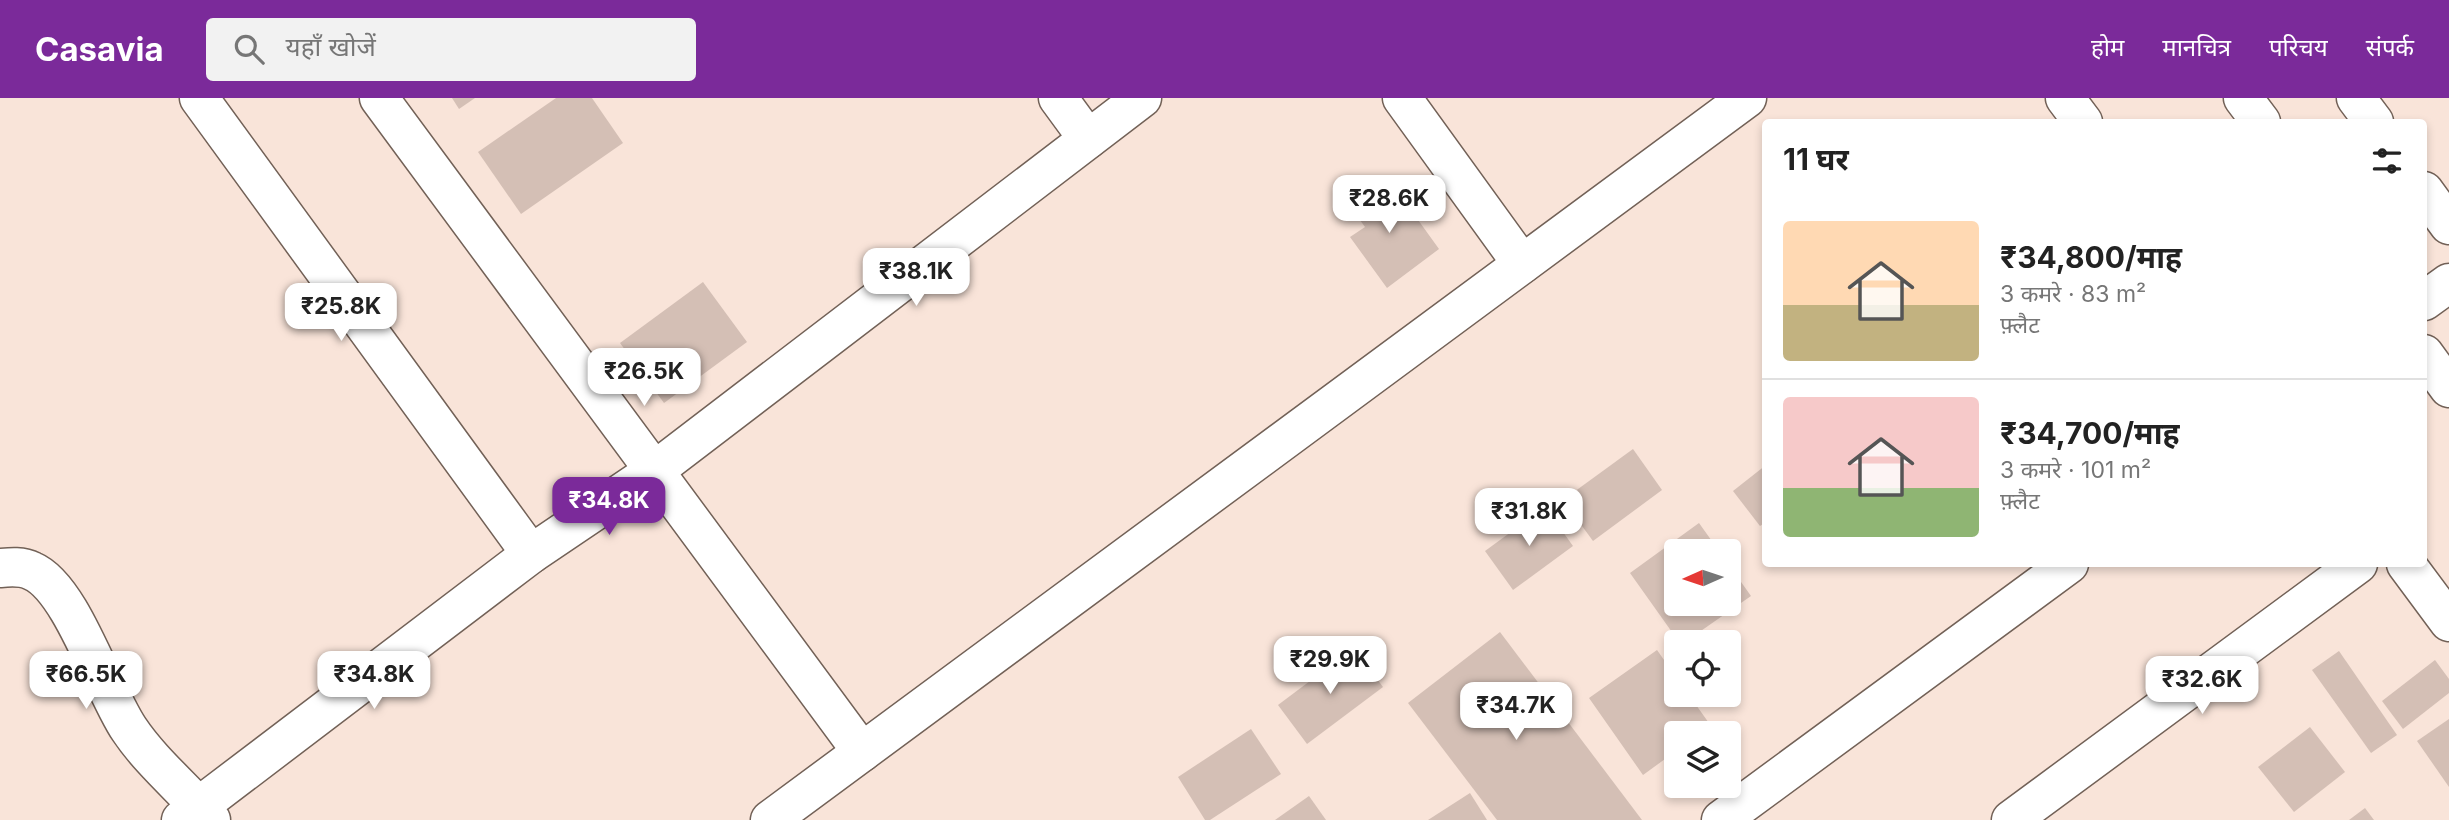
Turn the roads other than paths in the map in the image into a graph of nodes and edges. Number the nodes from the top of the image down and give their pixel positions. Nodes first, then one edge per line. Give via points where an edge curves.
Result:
1 (199, 98) edge
2 (379, 98) edge
3 (1058, 98) edge
4 (1142, 98) edge
5 (1402, 98) edge
6 (1747, 98) edge
7 (2065, 98) edge
8 (2243, 98) edge
9 (2356, 98) edge
10 (2081, 119) edge
11 (2259, 119) edge
12 (2372, 119) edge
13 (1088, 139) junction
14 (2427, 195) edge
15 (2449, 225) edge
16 (1522, 264) junction
17 (2449, 283) edge
18 (2427, 300) edge
19 (2427, 358) edge
20 (2449, 388) edge
21 (654, 471) junction
22 (531, 554) junction
23 (2064, 567) edge
24 (2354, 567) edge
25 (2408, 567) edge
26 (0, 568) edge
27 (2449, 622) edge
28 (862, 752) junction
29 (197, 816) edge
30 (770, 820) edge
31 (1721, 820) edge
32 (2011, 820) edge

1 - 22 street
2 - 21 street
3 - 13 street
4 - 13 street
5 - 16 street
6 - 16 street
7 - 10 street
8 - 11 street
9 - 12 street
13 - 21 street
14 - 15 street
16 - 28 street
17 - 18 street
19 - 20 street
21 - 22 street
21 - 28 street
22 - 29 street
23 - 31 street
24 - 32 street
25 - 27 street
26 - 29 street via 33,571 50,586 129,729
28 - 30 street

